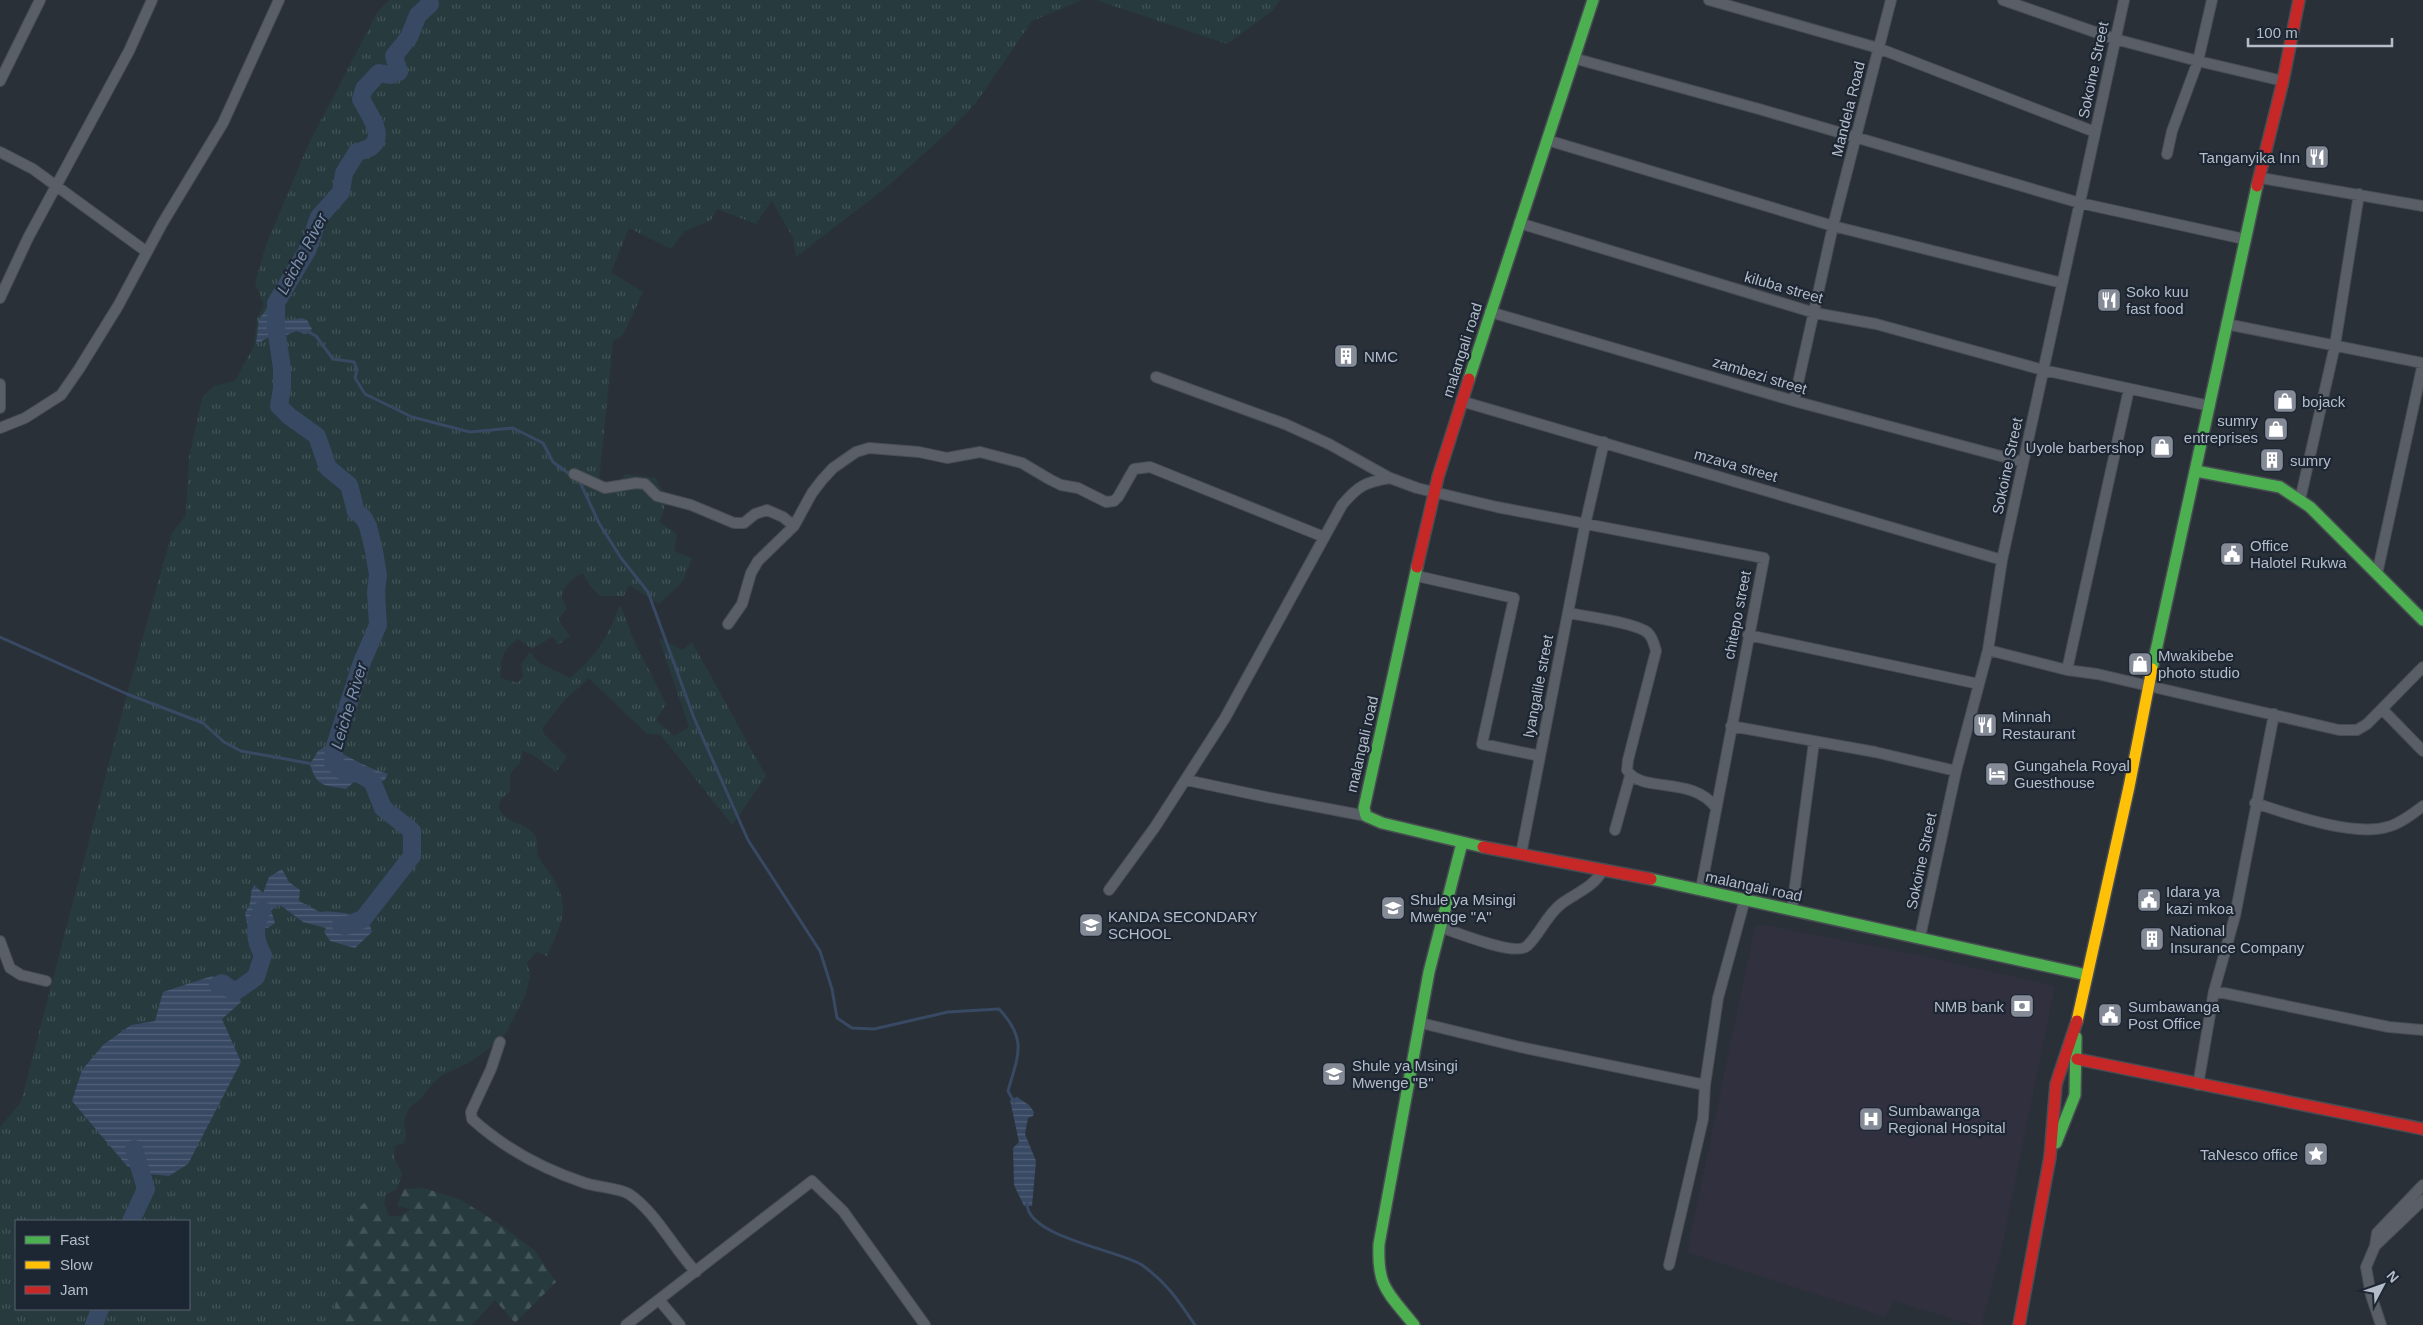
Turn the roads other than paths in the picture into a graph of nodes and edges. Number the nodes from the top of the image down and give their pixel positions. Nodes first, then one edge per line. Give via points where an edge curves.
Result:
1 (40, 0) edge
2 (152, 0) edge
3 (279, 0) edge
4 (1593, 0) edge
5 (1709, 0) edge
6 (1891, 0) edge
7 (2003, 0) edge
8 (2124, 0) edge
9 (2212, 0) edge
10 (2299, 0) edge
11 (2115, 39) junction
12 (1878, 48) junction
13 (1573, 58) junction
14 (2198, 61) junction
15 (0, 80) edge
16 (2284, 81) junction
17 (2095, 132) junction
18 (1856, 139) junction
19 (1547, 140) junction
20 (0, 152) edge
21 (2167, 154) dead end
22 (2261, 178) junction
23 (55, 187) junction
24 (2358, 194) junction
25 (2080, 203) junction
26 (2423, 206) edge
27 (1519, 224) junction
28 (1833, 226) junction
29 (2244, 239) junction
30 (147, 252) junction
31 (2062, 283) junction
32 (0, 298) edge
33 (1490, 312) junction
34 (1815, 313) junction
35 (2226, 324) junction
36 (2335, 345) junction
37 (2423, 363) edge
38 (2043, 370) junction
39 (1156, 376) dead end
40 (0, 384) edge
41 (2129, 389) junction
42 (1461, 401) junction
43 (1794, 401) junction
44 (2210, 406) junction
45 (0, 408) edge
46 (0, 428) edge
47 (1604, 442) junction
48 (2023, 462) junction
49 (2196, 470) junction
50 (574, 474) dead end
51 (1390, 478) junction
52 (1435, 493) junction
53 (2300, 500) junction
54 (1585, 525) junction
55 (794, 526) junction
56 (1324, 537) junction
57 (2002, 560) junction
58 (2377, 574) junction
59 (1416, 576) junction
60 (1568, 613) junction
61 (2423, 620) edge
62 (728, 624) dead end
63 (1748, 635) junction
64 (1988, 650) junction
65 (2423, 668) edge
66 (2067, 670) junction
67 (1979, 684) junction
68 (2148, 686) junction
69 (2382, 709) junction
70 (2274, 714) junction
71 (1731, 726) junction
72 (1814, 742) junction
73 (2423, 751) edge
74 (1540, 756) junction
75 (1956, 771) junction
76 (1630, 776) junction
77 (1186, 780) junction
78 (2255, 804) junction
79 (2423, 806) edge
80 (1716, 808) junction
81 (1366, 816) junction
82 (1615, 830) dead end
83 (1462, 843) junction
84 (1521, 854) junction
85 (1602, 871) junction
86 (1700, 889) junction
87 (1109, 890) dead end
88 (1745, 899) junction
89 (1792, 909) junction
90 (1440, 927) junction
91 (1920, 937) junction
92 (0, 941) edge
93 (2086, 975) junction
94 (46, 981) dead end
95 (2214, 991) junction
96 (1421, 1023) junction
97 (2076, 1026) junction
98 (2423, 1030) edge
99 (500, 1042) dead end
100 (2077, 1059) junction
101 (2058, 1078) junction
102 (2076, 1080) junction
103 (1705, 1085) junction
104 (2198, 1085) junction
105 (2054, 1096) junction
106 (2073, 1099) junction
107 (2423, 1129) edge
108 (2050, 1157) junction
109 (2423, 1185) edge
110 (2423, 1200) edge
111 (2375, 1246) junction
112 (1669, 1264) dead end
113 (696, 1272) junction
114 (660, 1301) junction
115 (626, 1325) edge
116 (680, 1325) edge
117 (925, 1325) edge
118 (1414, 1325) edge
119 (2019, 1325) edge
120 (2381, 1325) edge

1 - 15 street
2 - 23 street via 129,51
3 - 30 street via 223,123
4 - 13 main road, malangali road
5 - 12 street
6 - 12 street, Mandela Road
7 - 11 street
8 - 11 street, Sokoine Street
9 - 14 street
10 - 16 main road
11 - 14 street
11 - 17 street, Sokoine Street
12 - 17 street
12 - 18 street, Mandela Road
13 - 18 street
13 - 19 main road, malangali road
14 - 16 street
14 - 21 street via 2172,131
16 - 22 main road
17 - 25 street, Sokoine Street
18 - 25 street
18 - 28 street, Mandela Road
19 - 27 main road, malangali road
19 - 28 street
20 - 23 street via 33,169
22 - 24 street
22 - 29 main road
23 - 30 street
23 - 32 street
24 - 26 street
24 - 36 street
25 - 29 street
25 - 31 street, Sokoine Street
27 - 33 main road, malangali road
27 - 34 street, kiluba street
28 - 31 street
28 - 34 street
29 - 35 main road
30 - 46 street via 109,322 61,395 25,418
31 - 38 street, Sokoine Street
33 - 42 main road, malangali road
33 - 43 street, zambezi street
34 - 38 street, kiluba street via 1876,324
34 - 43 street
35 - 36 street
35 - 44 main road
36 - 37 street
36 - 53 street
37 - 58 street
38 - 41 street, kiluba street
38 - 48 street, Sokoine Street
39 - 51 street, chitepo street via 1186,390 1285,424
40 - 45 street
41 - 44 street, kiluba street
41 - 66 street
42 - 47 street, mzava street
42 - 52 main road, malangali road
43 - 48 street, zambezi street
44 - 49 main road
47 - 54 street, lyangalile street
47 - 57 street, mzava street
48 - 57 street, Sokoine Street
49 - 53 main road via 2280,487
49 - 68 main road
50 - 55 street via 605,488 636,482 645,484 657,496 686,503 734,524 744,523 767,510
51 - 52 street, chitepo street
51 - 56 street via 1356,488
52 - 54 street, chitepo street
52 - 59 main road, malangali road
53 - 58 main road
54 - 60 street, lyangalile street
54 - 63 street, chitepo street via 1767,557
55 - 56 street via 812,492 833,468 856,452 869,448 948,458 973,452 988,454 1022,463 1049,479 1078,488 1106,502 1118,497 1134,469 1150,467
55 - 62 street via 758,561 749,578 742,604
56 - 77 street via 1246,682
57 - 64 street, Sokoine Street
58 - 61 main road
59 - 74 street via 1514,598 1482,744
59 - 81 main road, malangali road via 1366,791
60 - 74 street, lyangalile street
60 - 76 street via 1635,626 1652,638 1656,651 1628,760
63 - 67 street
63 - 71 street, chitepo street
64 - 66 street
64 - 67 street, Sokoine Street
65 - 69 street
66 - 68 street
67 - 75 street, Sokoine Street
68 - 70 street
68 - 93 main road via 2129,787
69 - 70 street via 2357,730 2339,730
69 - 73 street
70 - 78 street
71 - 72 street
71 - 80 street, chitepo street
72 - 75 street
72 - 89 street
74 - 84 street, lyangalile street
75 - 91 street, Sokoine Street
76 - 80 street via 1702,794
76 - 82 street
77 - 81 street
77 - 87 street
78 - 79 street via 2330,824 2378,829 2389,827
78 - 95 street via 2234,916
80 - 86 street, chitepo street
81 - 83 main road, malangali road
83 - 84 main road, malangali road
83 - 90 main road
84 - 85 main road, malangali road
85 - 86 main road, malangali road
85 - 90 street via 1593,882 1549,915 1528,946 1522,949 1509,949
86 - 88 main road, malangali road
88 - 89 main road, malangali road
88 - 103 street via 1718,998
89 - 91 main road, malangali road
90 - 96 main road
91 - 93 main road, malangali road
92 - 94 street via 10,968
93 - 97 main road
95 - 98 street via 2389,1027
95 - 104 street
96 - 103 street
96 - 118 main road via 1379,1244 1378,1270 1384,1288
97 - 100 main road
97 - 101 main road
99 - 113 street via 471,1112 472,1119 503,1144 542,1166 587,1184 626,1192 649,1213
100 - 102 main road
100 - 104 main road
101 - 102 main road
101 - 105 main road
102 - 106 main road
103 - 112 street via 1703,1119
104 - 107 main road
105 - 106 main road via 2063,1100
105 - 108 main road
106 - 108 main road
108 - 119 main road
109 - 111 street via 2377,1234
110 - 111 street
111 - 120 street via 2366,1266
113 - 114 street
113 - 117 street via 812,1181 843,1210
114 - 115 street
114 - 116 street

